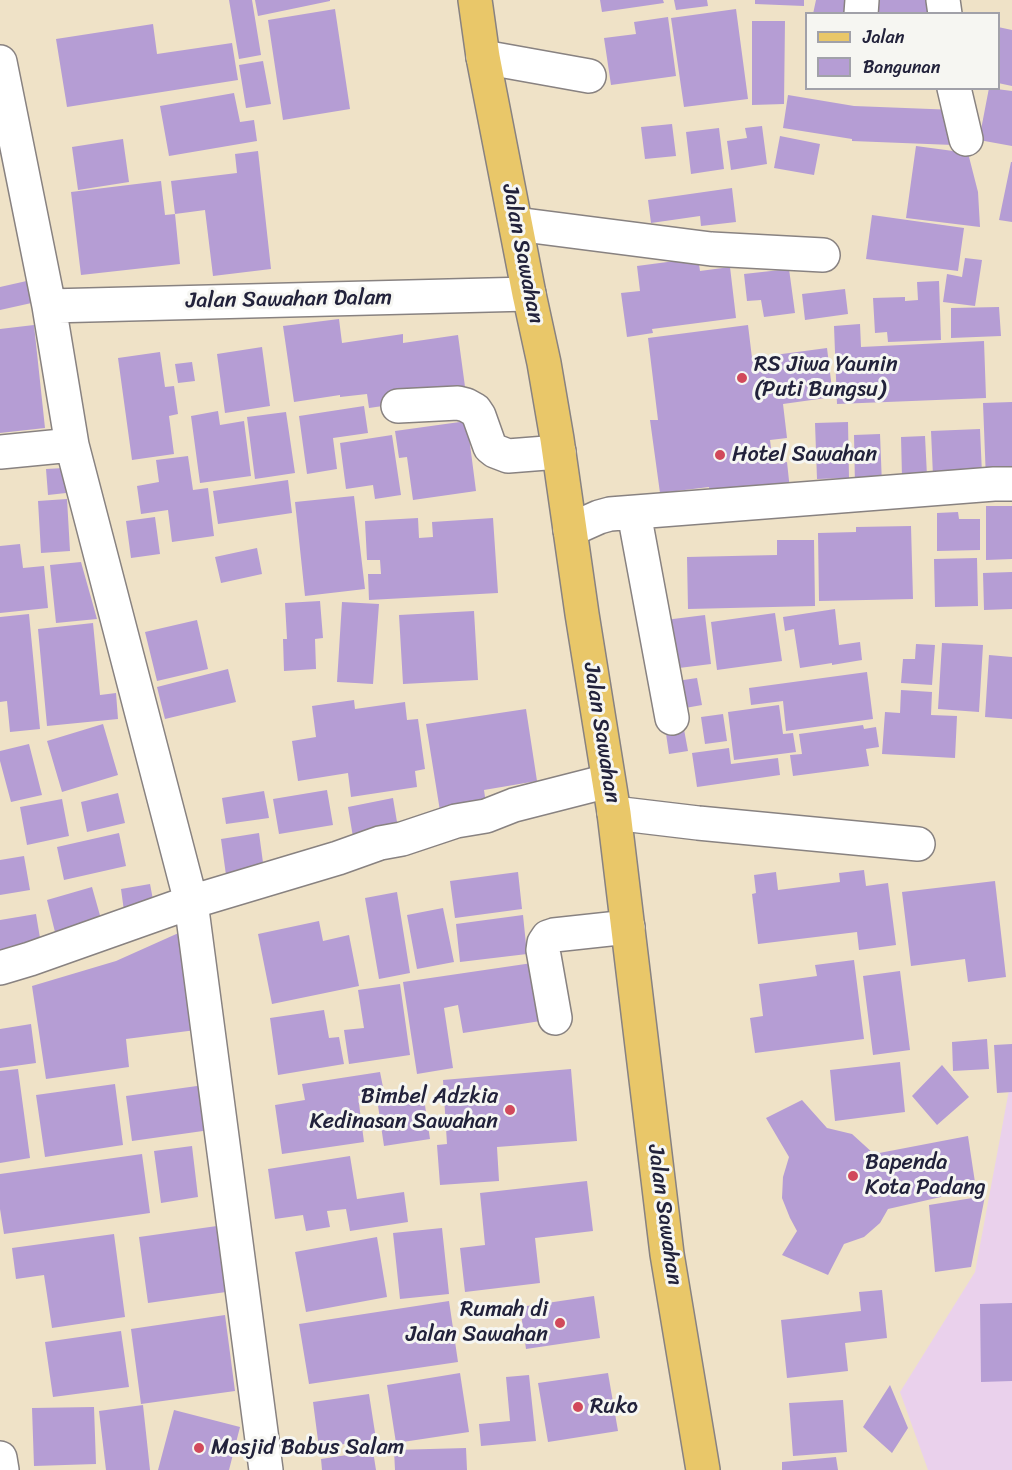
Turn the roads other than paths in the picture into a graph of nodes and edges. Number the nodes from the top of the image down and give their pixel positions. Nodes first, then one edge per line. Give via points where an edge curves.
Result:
1 (475, 0) edge
2 (483, 57) junction
3 (0, 62) edge
4 (589, 76) dead end
5 (954, 90) edge
6 (4, 105) edge
7 (966, 139) dead end
8 (516, 224) junction
9 (823, 255) dead end
10 (529, 294) junction
11 (49, 306) junction
12 (398, 406) dead end
13 (72, 445) junction
14 (0, 452) edge
15 (559, 452) junction
16 (1012, 484) edge
17 (634, 513) junction
18 (570, 530) junction
19 (672, 718) dead end
20 (609, 781) junction
21 (614, 813) junction
22 (918, 844) dead end
23 (191, 902) junction
24 (628, 927) junction
25 (0, 968) edge
26 (555, 1018) dead end
27 (0, 1458) edge
28 (2, 1470) edge
29 (266, 1470) edge
30 (703, 1470) edge

1 - 2 main road, Jalan Sawahan
2 - 4 street
2 - 8 main road, Jalan Sawahan
3 - 6 street
5 - 7 street
6 - 11 street
8 - 9 street via 711,249
8 - 10 main road, Jalan Sawahan
10 - 11 street, Jalan Sawahan Dalam
10 - 15 main road, Jalan Sawahan
11 - 13 street
12 - 15 street via 466,405 479,416 495,451 508,456
13 - 14 street
13 - 23 street
15 - 18 main road, Jalan Sawahan
16 - 17 street
17 - 18 street via 599,516
17 - 19 street
18 - 20 main road, Jalan Sawahan
20 - 21 main road, Jalan Sawahan
20 - 23 street via 380,843
21 - 22 street
21 - 24 main road, Jalan Sawahan
23 - 25 street
23 - 29 street
24 - 26 street via 548,938 543,950
24 - 30 main road, Jalan Sawahan via 667,1254
27 - 28 street

